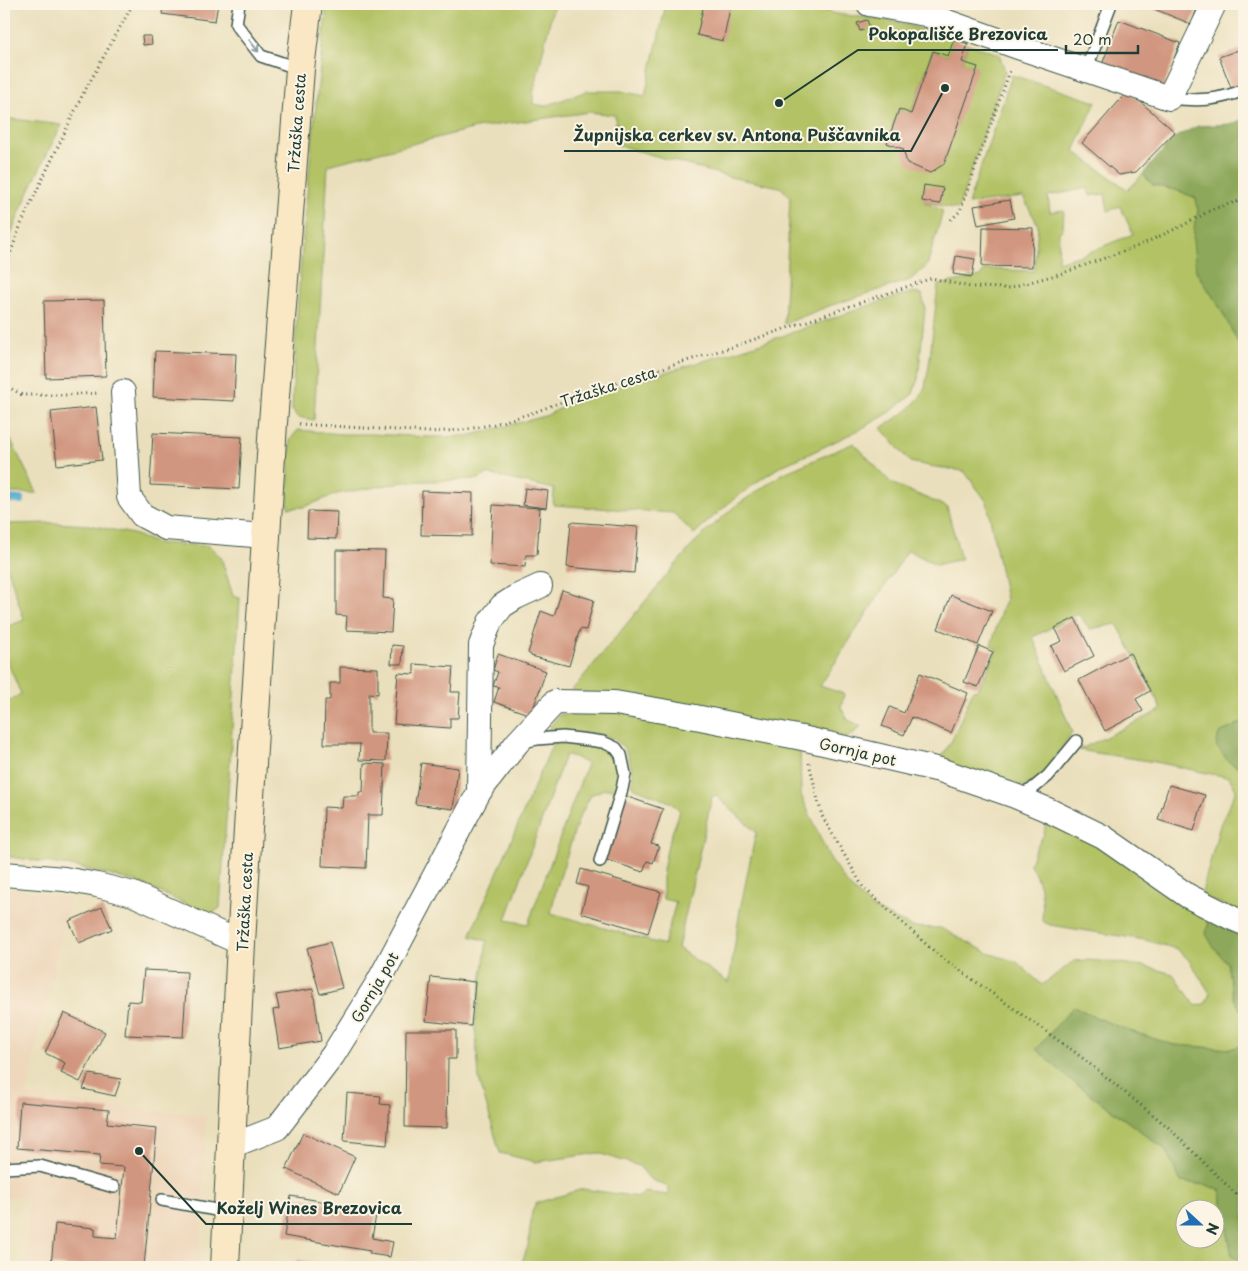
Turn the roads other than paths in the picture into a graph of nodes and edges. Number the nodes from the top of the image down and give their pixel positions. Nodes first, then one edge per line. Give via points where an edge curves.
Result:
1 (239, 4) edge
2 (308, 4) edge
3 (869, 4) edge
4 (1111, 4) edge
5 (1214, 4) edge
6 (300, 69) junction
7 (1086, 70) junction
8 (1244, 90) edge
9 (1169, 98) junction
10 (123, 392) road end
11 (266, 536) junction
12 (540, 586) dead end
13 (1077, 741) dead end
14 (517, 743) junction
15 (479, 792) junction
16 (1015, 796) junction
17 (600, 861) dead end
18 (4, 874) edge
19 (1244, 923) edge
20 (241, 942) junction
21 (231, 1146) junction
22 (4, 1168) edge
23 (114, 1187) dead end
24 (162, 1200) dead end
25 (227, 1212) junction
26 (225, 1267) edge

1 -> 6 lane via 236,24 261,56
2 - 6 main road, Tržaška cesta
3 - 7 street via 925,14
4 - 7 lane
5 - 9 street
6 - 11 main road, Tržaška cesta
7 - 9 street
8 - 9 lane via 1210,100
10 - 11 street via 129,496 142,515 166,528
11 - 20 main road, Tržaška cesta
12 - 15 street, Gornja pot via 502,606 490,622 481,645
13 - 16 lane via 1048,776 1031,790
14 - 15 street, Gornja pot
14 - 16 street, Gornja pot via 555,702 615,703 802,738 940,770
14 - 17 lane via 563,737 603,742 616,748 621,755 625,774
15 - 21 street, Gornja pot via 378,981 333,1055 277,1128
16 - 19 street, Gornja pot via 1103,837 1188,896
18 - 20 street via 64,879 132,894
20 - 21 main road, Tržaška cesta
21 - 25 main road, Tržaška cesta
22 - 23 lane via 40,1166
24 - 25 lane
25 - 26 main road, Tržaška cesta

